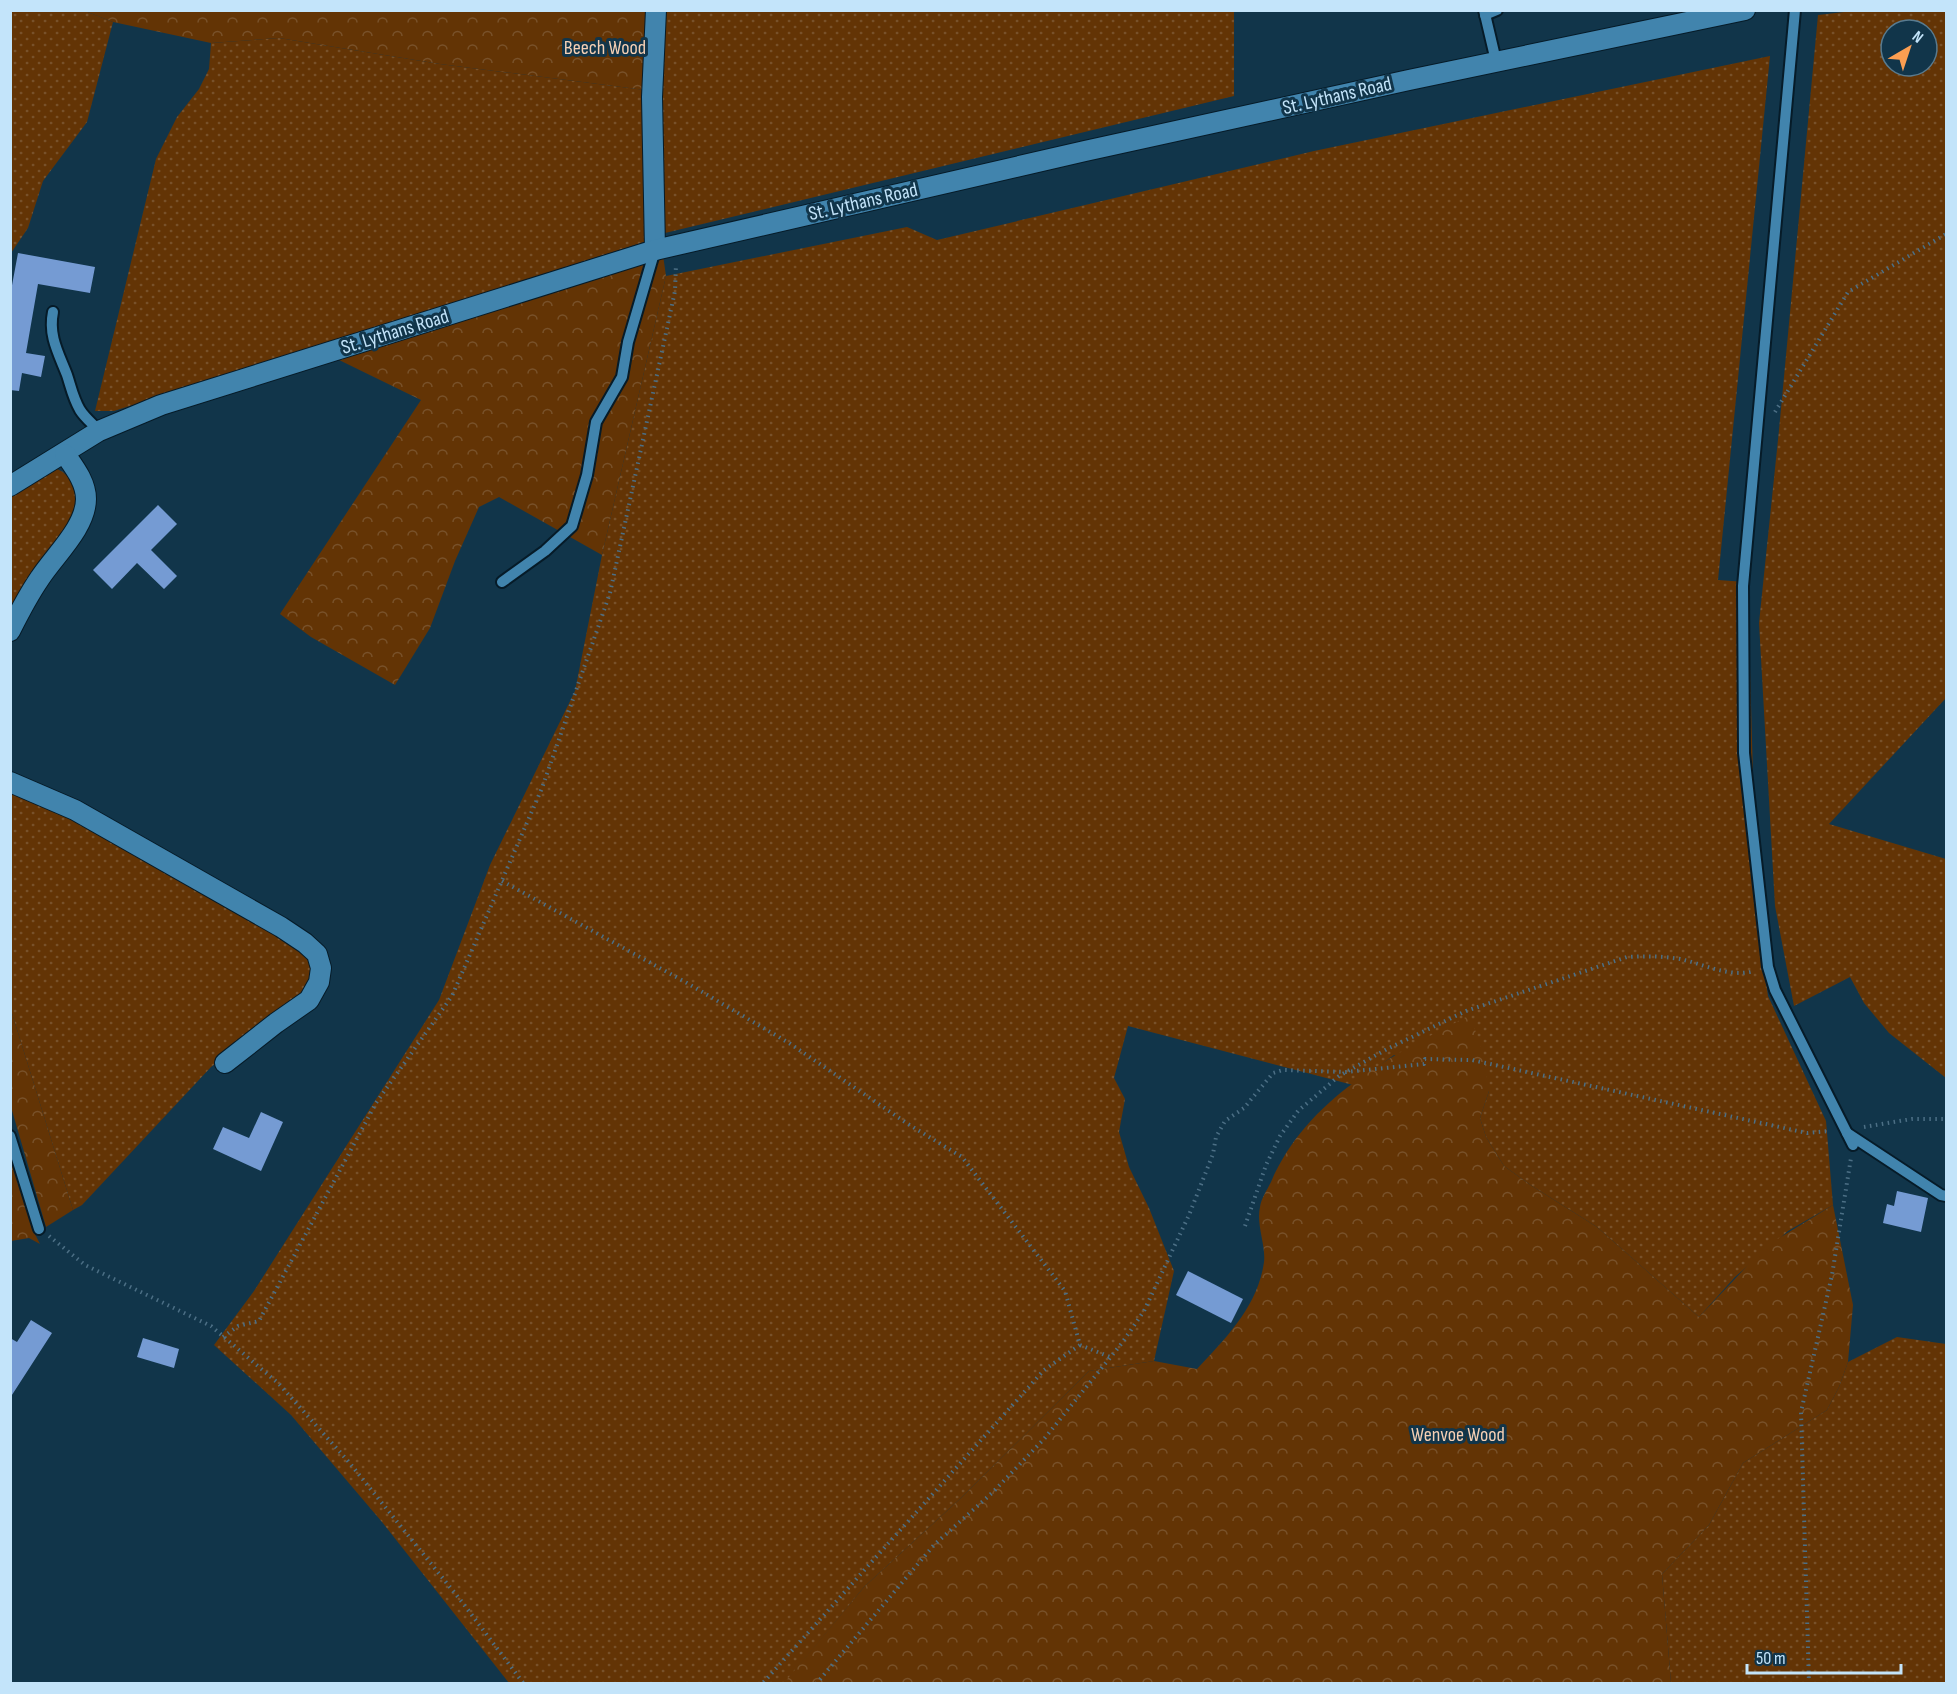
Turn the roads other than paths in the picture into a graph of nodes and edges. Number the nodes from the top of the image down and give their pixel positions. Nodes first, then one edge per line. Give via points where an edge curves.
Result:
1 (656, 10) edge
2 (1497, 10) edge
3 (1745, 10) edge
4 (1795, 10) edge
5 (1485, 13) edge
6 (1496, 61) junction
7 (655, 250) junction
8 (53, 312) dead end
9 (99, 431) junction
10 (65, 454) junction
11 (10, 486) edge
12 (502, 582) dead end
13 (10, 630) edge
14 (10, 782) edge
15 (225, 1063) dead end
16 (1846, 1132) junction
17 (10, 1136) edge
18 (1853, 1145) road end
19 (1947, 1196) edge
20 (39, 1229) road end

1 - 7 street via 652,97
2 - 5 lane
3 - 6 street, St. Lythans Road
4 - 16 lane via 1743,586 1744,753 1768,967 1775,990
5 - 6 lane
6 - 7 street, St. Lythans Road
7 - 9 street, St. Lythans Road via 161,405
7 - 12 lane via 622,377 596,422 587,475 572,526
8 - 9 lane via 53,341 70,391 81,412
9 - 10 street, St. Lythans Road
10 - 11 street, St. Lythans Road
10 - 13 street via 81,478 86,497 84,514
14 - 15 street via 75,810 281,927 316,954 321,968 319,982 309,1000
16 - 18 lane
16 - 19 lane
17 - 20 lane

